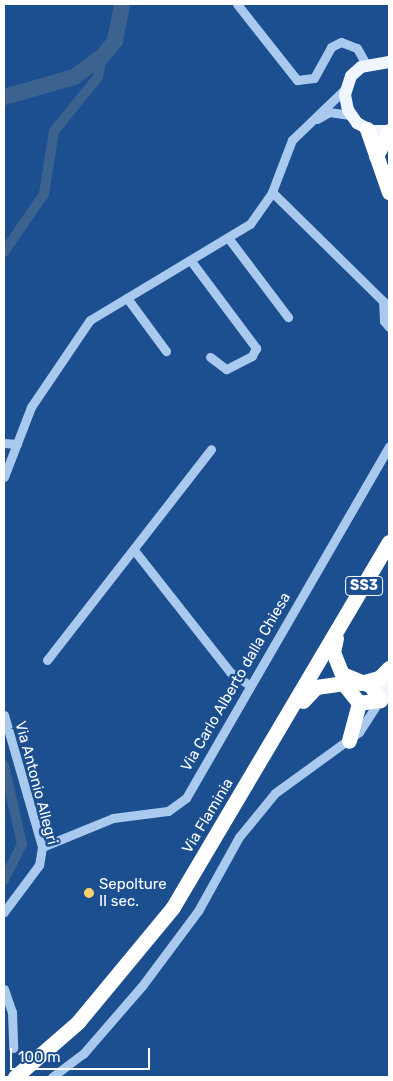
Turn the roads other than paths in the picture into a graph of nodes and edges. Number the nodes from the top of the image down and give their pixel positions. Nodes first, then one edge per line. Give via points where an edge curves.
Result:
1 (237, 4) edge
2 (389, 62) edge
3 (366, 64) junction
4 (346, 88) junction
5 (350, 115) junction
6 (367, 129) junction
7 (389, 131) edge
8 (292, 140) junction
9 (376, 156) junction
10 (272, 192) junction
11 (389, 192) edge
12 (229, 239) junction
13 (191, 261) junction
14 (127, 298) junction
15 (288, 317) dead end
16 (387, 324) edge
17 (166, 351) dead end
18 (210, 357) dead end
19 (4, 443) edge
20 (17, 444) junction
21 (389, 446) edge
22 (212, 449) dead end
23 (4, 477) edge
24 (389, 542) edge
25 (134, 550) junction
26 (338, 629) junction
27 (47, 660) dead end
28 (389, 668) edge
29 (389, 682) edge
30 (361, 683) junction
31 (249, 685) junction
32 (380, 700) junction
33 (359, 703) junction
34 (288, 715) junction
35 (4, 716) edge
36 (349, 741) junction
37 (42, 848) junction
38 (4, 912) edge
39 (4, 989) edge
40 (13, 1048) dead end
41 (56, 1076) edge
42 (15, 1077) edge

1 - 3 street via 297,80 314,78 331,47 340,42 357,48
2 - 3 main road
3 - 4 main road
4 - 5 main road
4 - 8 street
5 - 6 main road
5 - 8 street via 329,112
6 - 7 main road
6 - 9 highway
7 - 9 highway
8 - 10 street
9 - 11 highway
10 - 12 street via 263,207
10 - 16 street via 383,301
12 - 13 street
12 - 15 street
13 - 14 street
13 - 18 street via 256,348 252,356 226,369
14 - 17 street
14 - 20 street via 90,320 31,407
19 - 20 street
20 - 23 street
21 - 31 street, Via Carlo Alberto dalla Chiesa
22 - 25 street
24 - 26 highway, Via Flaminia / SS3
25 - 27 street
25 - 31 street via 230,672
26 - 30 highway via 333,652 337,665 342,674
26 - 34 highway, Via Flaminia / SS3
28 - 30 highway via 379,678
29 - 32 main road
30 - 32 highway via 371,686
31 - 37 street, Via Carlo Alberto dalla Chiesa via 180,805 162,813 113,818
32 - 33 highway
32 - 36 street
33 - 34 highway via 343,683 328,682 316,687
33 - 36 highway
34 - 42 highway, Via Flaminia / SS3 via 173,907 78,1022
35 - 37 street, Via Antonio Allegri
36 - 41 street via 275,793 239,837 198,911 142,986 82,1054
37 - 38 street, Via Antonio Allegri via 39,865
39 - 40 street via 12,1012

